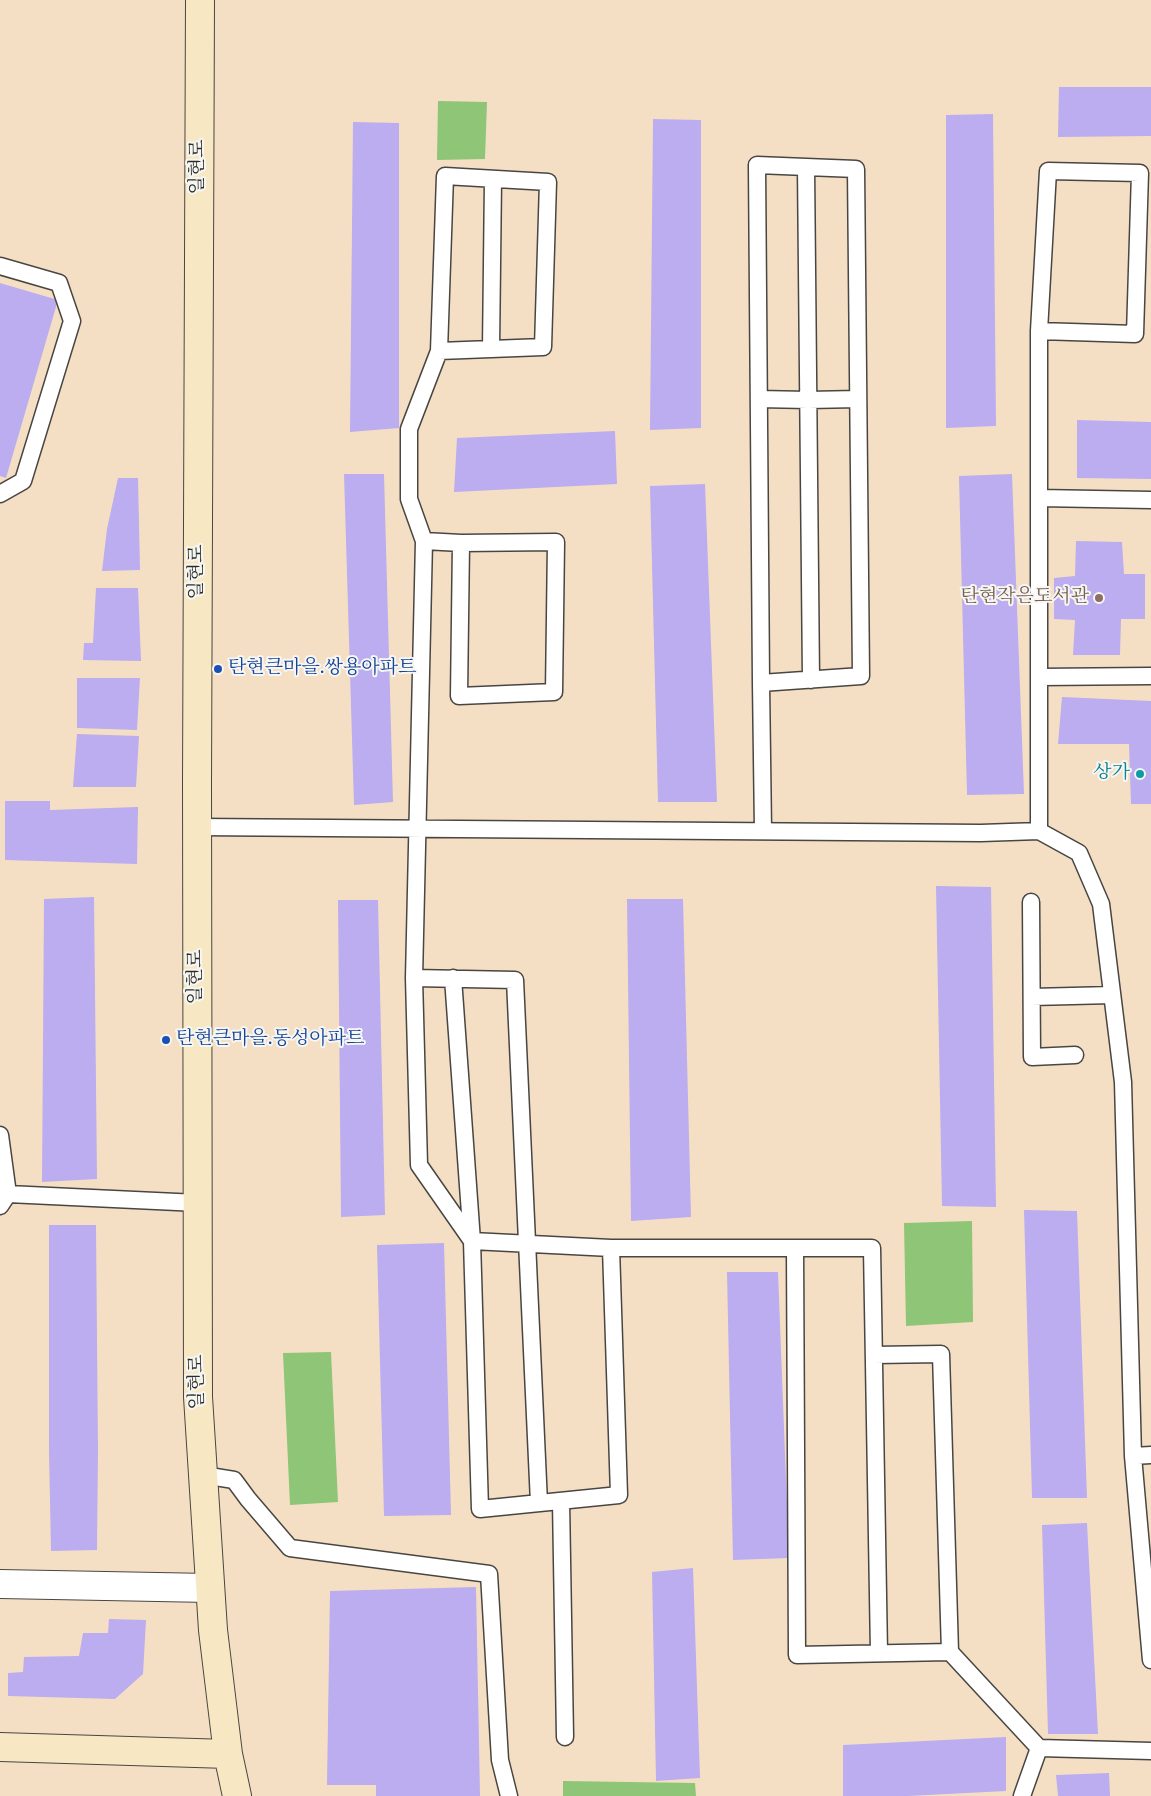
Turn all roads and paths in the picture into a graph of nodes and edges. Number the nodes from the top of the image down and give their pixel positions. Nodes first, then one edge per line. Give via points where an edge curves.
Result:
1 (200, 1) edge
2 (806, 167) junction
3 (494, 179) junction
4 (0, 266) edge
5 (1039, 332) junction
6 (492, 349) junction
7 (439, 352) junction
8 (759, 399) junction
9 (858, 399) junction
10 (808, 400) junction
11 (0, 494) edge
12 (1039, 498) junction
13 (1151, 500) edge
14 (424, 541) junction
15 (461, 543) junction
16 (1151, 676) edge
17 (1039, 677) junction
18 (811, 680) junction
19 (761, 683) junction
20 (197, 826) junction
21 (416, 828) junction
22 (763, 831) junction
23 (1039, 831) junction
24 (1031, 902) dead end
25 (414, 978) junction
26 (453, 978) junction
27 (1112, 995) junction
28 (1032, 997) junction
29 (1075, 1055) dead end
30 (0, 1135) edge
31 (4, 1200) edge
32 (198, 1203) junction
33 (472, 1242) junction
34 (528, 1244) junction
35 (612, 1248) junction
36 (795, 1248) junction
37 (874, 1355) junction
38 (1151, 1455) edge
39 (1133, 1456) junction
40 (203, 1475) junction
41 (560, 1501) junction
42 (539, 1503) junction
43 (0, 1584) edge
44 (210, 1588) junction
45 (950, 1652) junction
46 (879, 1653) junction
47 (1151, 1660) edge
48 (565, 1737) dead end
49 (0, 1747) edge
50 (1039, 1748) junction
51 (1151, 1751) edge
52 (228, 1754) junction
53 (237, 1796) edge
54 (508, 1796) edge
55 (1022, 1796) edge

1 - 20 main road, 일현로
2 - 8 lane via 757,165
2 - 9 lane via 856,169
2 - 10 lane
3 - 6 lane
3 - 6 lane via 548,182 543,347
3 - 7 lane via 445,176
4 - 11 lane via 60,283 72,321 23,481
5 - 5 lane via 1048,171 1140,173 1135,334
5 - 12 lane
6 - 7 lane
7 - 14 lane via 409,429 409,499
8 - 10 lane
8 - 19 lane
9 - 10 lane
9 - 18 lane via 862,676
10 - 18 lane
12 - 13 lane
12 - 17 lane
14 - 15 lane
14 - 21 lane
15 - 15 lane via 556,542 554,692 459,696
16 - 17 lane
17 - 23 lane
18 - 19 lane
19 - 22 lane
20 - 21 lane
20 - 32 main road, 일현로
21 - 22 lane
21 - 25 lane
22 - 23 lane
23 - 27 lane via 1079,853 1101,904
24 - 28 lane
25 - 26 lane
25 - 33 lane via 419,1165
26 - 33 lane
26 - 34 lane via 515,980
27 - 28 lane
27 - 39 lane via 1123,1082
28 - 29 lane via 1032,1057
30 - 31 lane
31 - 32 lane
32 - 40 main road, 일현로 via 198,1397
33 - 34 lane
33 - 42 lane via 480,1510
34 - 35 lane
34 - 42 lane
35 - 36 lane
35 - 41 lane via 618,1495
36 - 37 lane via 872,1248
36 - 46 lane via 797,1655
37 - 45 lane via 941,1354
37 - 46 lane
38 - 39 lane
39 - 47 lane
40 - 44 main road, 일현로
40 - 54 lane via 234,1480 290,1548 489,1574 500,1760
41 - 42 lane
41 - 48 lane
43 - 44 street
44 - 52 main road, 일현로
45 - 46 lane
45 - 50 lane
49 - 52 main road
50 - 51 lane
50 - 55 lane
52 - 53 main road, 일현로

